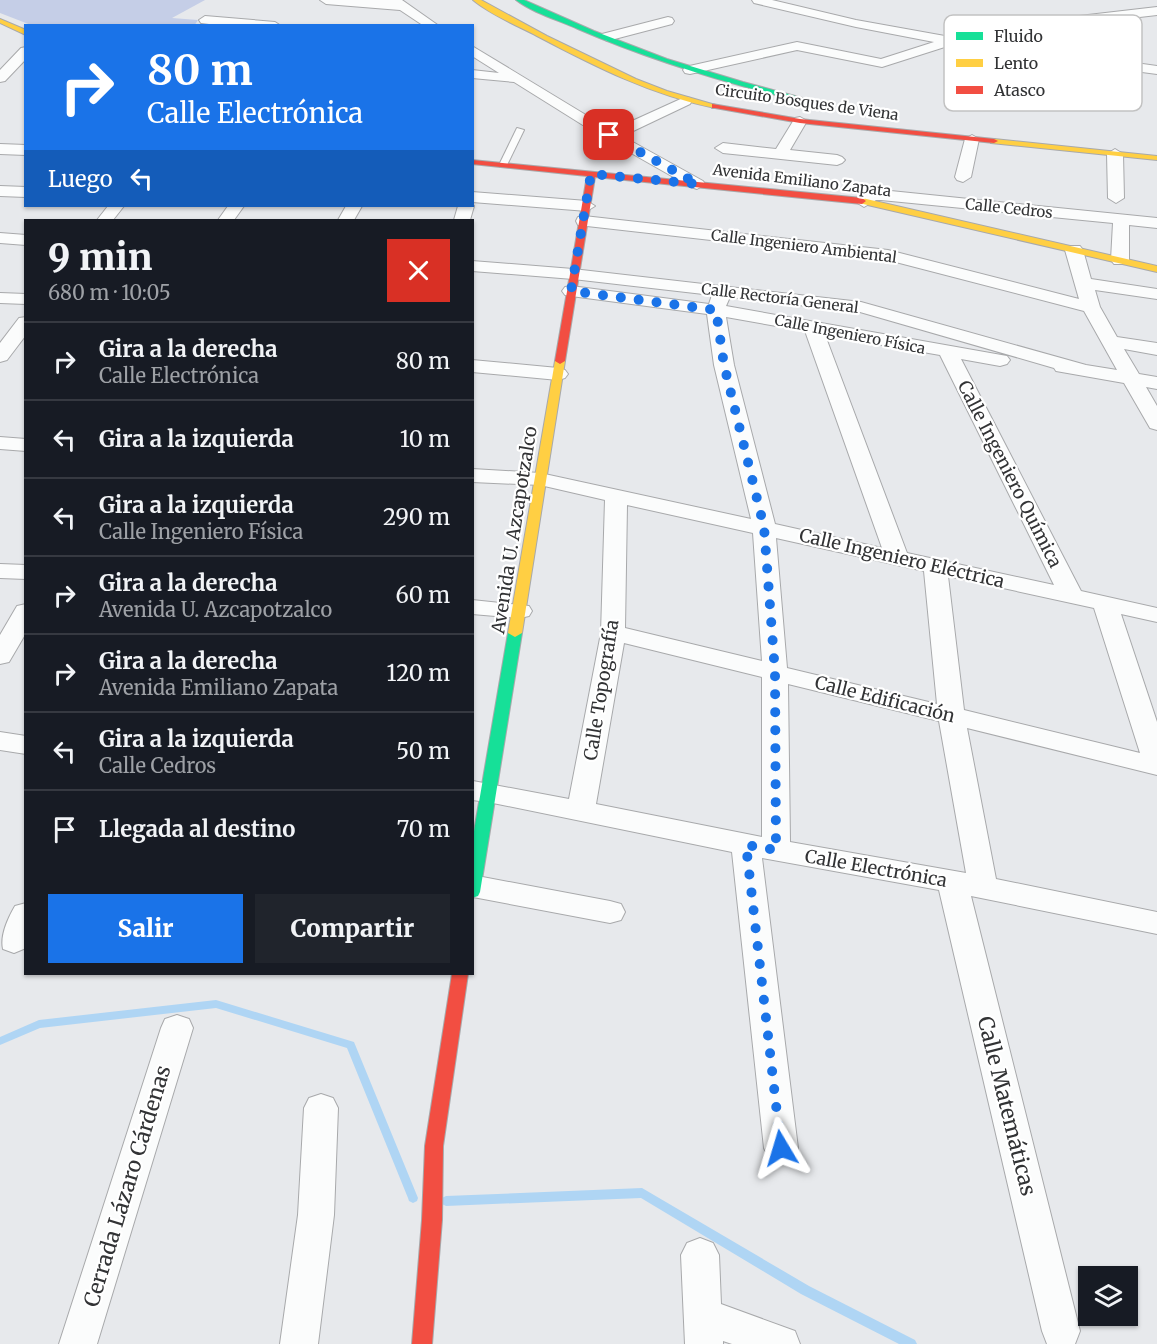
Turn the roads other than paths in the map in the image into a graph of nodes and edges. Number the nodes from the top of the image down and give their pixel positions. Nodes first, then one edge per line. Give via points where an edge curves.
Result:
1 (326, 0) edge
2 (476, 0) edge
3 (519, 0) edge
4 (758, 0) edge
5 (398, 3) edge
6 (535, 4) edge
7 (215, 5) dead end
8 (1157, 11) edge
9 (651, 13) dead end
10 (1137, 13) junction
11 (1117, 15) edge
12 (1140, 15) edge
13 (1142, 17) edge
14 (0, 21) edge
15 (668, 21) junction
16 (204, 23) edge
17 (1150, 23) dead end
18 (228, 24) edge
19 (430, 24) edge
20 (684, 27) dead end
21 (944, 29) edge
22 (896, 30) junction
23 (24, 32) edge
24 (607, 37) junction
25 (944, 38) edge
26 (944, 43) edge
27 (9, 50) dead end
28 (24, 51) edge
29 (474, 51) edge
30 (24, 53) edge
31 (652, 56) junction
32 (1157, 56) edge
33 (1142, 59) edge
34 (1142, 68) edge
35 (690, 70) junction
36 (1157, 70) edge
37 (612, 71) junction
38 (474, 74) edge
39 (0, 78) edge
40 (518, 78) junction
41 (685, 101) junction
42 (832, 106) dead end
43 (800, 121) junction
44 (520, 130) dead end
45 (624, 130) dead end
46 (972, 139) junction
47 (723, 148) dead end
48 (0, 149) edge
49 (24, 150) edge
50 (780, 154) junction
51 (1115, 154) junction
52 (1157, 158) edge
53 (837, 160) dead end
54 (474, 162) edge
55 (503, 165) junction
56 (591, 174) junction
57 (963, 177) dead end
58 (698, 184) junction
59 (0, 192) edge
60 (24, 192) edge
61 (474, 197) edge
62 (1116, 198) dead end
63 (864, 202) junction
64 (115, 207) edge
65 (585, 214) junction
66 (106, 219) edge
67 (1121, 219) junction
68 (1157, 223) edge
69 (0, 238) edge
70 (24, 240) edge
71 (1074, 250) junction
72 (1120, 260) junction
73 (474, 266) edge
74 (1157, 269) edge
75 (572, 283) junction
76 (1083, 283) junction
77 (723, 290) junction
78 (1157, 294) edge
79 (0, 298) edge
80 (24, 299) edge
81 (1091, 308) junction
82 (716, 310) junction
83 (24, 325) edge
84 (812, 326) junction
85 (1110, 341) junction
86 (1157, 349) edge
87 (948, 352) junction
88 (0, 356) edge
89 (474, 366) edge
90 (1079, 369) junction
91 (558, 374) junction
92 (1129, 378) junction
93 (1157, 383) edge
94 (1155, 417) edge
95 (0, 443) edge
96 (24, 445) edge
97 (474, 475) edge
98 (540, 479) junction
99 (615, 496) junction
100 (764, 527) junction
101 (24, 555) edge
102 (897, 556) junction
103 (935, 565) junction
104 (13, 572) edge
105 (1072, 597) junction
106 (1105, 604) junction
107 (474, 607) edge
108 (520, 610) junction
109 (24, 614) edge
110 (1157, 615) edge
111 (613, 633) junction
112 (0, 656) edge
113 (775, 672) junction
114 (951, 715) junction
115 (0, 741) edge
116 (24, 745) edge
117 (1157, 764) edge
118 (480, 791) edge
119 (581, 811) junction
120 (761, 847) junction
121 (474, 875) edge
122 (967, 884) junction
123 (474, 889) edge
124 (610, 912) dead end
125 (1157, 923) edge
126 (460, 975) edge
127 (177, 1028) dead end
128 (321, 1108) dead end
129 (781, 1148) dead end
130 (700, 1256) dead end
131 (704, 1330) edge
132 (1061, 1331) dead end
133 (78, 1344) edge
134 (299, 1344) edge
135 (422, 1344) edge
136 (781, 1344) edge

1 - 5 street
2 - 37 street, Circuito Bosques de Viena
3 - 6 street, Circuito Bosques de Viena
4 - 22 street via 818,17
5 - 19 street
6 - 24 street, Circuito Bosques de Viena
7 - 16 street
8 - 10 street
9 - 15 street
10 - 11 street
10 - 12 street
13 - 17 street
14 - 23 street
15 - 20 street
15 - 24 street
16 - 18 street
21 - 22 street
22 - 25 street
24 - 31 street, Circuito Bosques de Viena
26 - 35 street via 888,62 797,46
27 - 28 street
29 - 40 street
30 - 39 street
31 - 35 street, Circuito Bosques de Viena
31 - 37 street
32 - 33 street
34 - 36 street
35 - 42 street, Circuito Bosques de Viena
37 - 41 street, Circuito Bosques de Viena
38 - 40 street
40 - 58 street
41 - 43 street, Circuito Bosques de Viena
41 - 45 street
43 - 46 street, Circuito Bosques de Viena
43 - 50 street
44 - 55 lane
46 - 51 street, Circuito Bosques de Viena
46 - 57 street
47 - 50 street
48 - 49 street
50 - 53 street
51 - 52 street, Circuito Bosques de Viena
51 - 62 street
54 - 55 street, Avenida Emiliano Zapata
55 - 56 street, Avenida Emiliano Zapata
56 - 58 street, Avenida Emiliano Zapata
56 - 65 street, Avenida U. Azcapotzalco
58 - 63 street, Avenida Emiliano Zapata
59 - 60 street
61 - 65 street, Calle Ingeniero Ambiental
63 - 67 street, Calle Cedros via 872,195 881,195
63 - 71 street, Avenida Emiliano Zapata
64 - 66 street
65 - 75 street, Avenida U. Azcapotzalco
65 - 81 street, Calle Ingeniero Ambiental via 888,255
67 - 68 street, Calle Cedros
67 - 72 street
69 - 70 street
71 - 72 street, Avenida Emiliano Zapata
71 - 76 street
72 - 74 street, Avenida Emiliano Zapata
73 - 75 street, Calle Rectoría General
75 - 77 street, Calle Rectoría General
75 - 82 street, Calle Ingeniero Física
75 - 91 street, Avenida U. Azcapotzalco
76 - 78 street
76 - 81 street
77 - 82 street
77 - 90 street, Calle Rectoría General via 861,307
79 - 80 street
81 - 85 street
82 - 84 street, Calle Ingeniero Física
82 - 100 street via 724,365
83 - 88 street
84 - 87 street, Calle Ingeniero Física
84 - 102 street
85 - 86 street
85 - 92 street
87 - 90 street, Calle Ingeniero Física
87 - 105 street, Calle Ingeniero Química
89 - 91 street
90 - 92 street, Calle Ingeniero Física
91 - 98 street, Avenida U. Azcapotzalco
92 - 93 street, Calle Ingeniero Física
92 - 94 street
95 - 96 street
97 - 98 street, Calle Ingeniero Eléctrica
98 - 99 street, Calle Ingeniero Eléctrica
98 - 108 street, Avenida U. Azcapotzalco
99 - 100 street, Calle Ingeniero Eléctrica
99 - 111 street, Calle Topografía
100 - 102 street, Calle Ingeniero Eléctrica
100 - 113 street
101 - 104 street
102 - 103 street, Calle Ingeniero Eléctrica
103 - 105 street, Calle Ingeniero Eléctrica
103 - 114 street, Calle Matemáticas
105 - 106 street, Calle Ingeniero Eléctrica
106 - 110 street, Calle Ingeniero Eléctrica
106 - 117 street
107 - 108 street
108 - 118 street, Avenida U. Azcapotzalco
109 - 112 street
111 - 113 street, Calle Edificación
111 - 119 street, Calle Topografía
113 - 114 street, Calle Edificación
113 - 120 street
114 - 117 street, Calle Edificación
114 - 122 street, Calle Matemáticas
115 - 116 street
118 - 119 street, Calle Electrónica
118 - 121 street, Avenida U. Azcapotzalco
119 - 120 street, Calle Electrónica
120 - 122 street, Calle Electrónica
120 - 129 street
122 - 125 street, Calle Electrónica
122 - 132 street, Calle Matemáticas
123 - 124 street
126 - 135 street via 434,1146
127 - 133 street, Cerrada Lázaro Cárdenas
128 - 134 street via 316,1215
130 - 131 street
131 - 136 street

